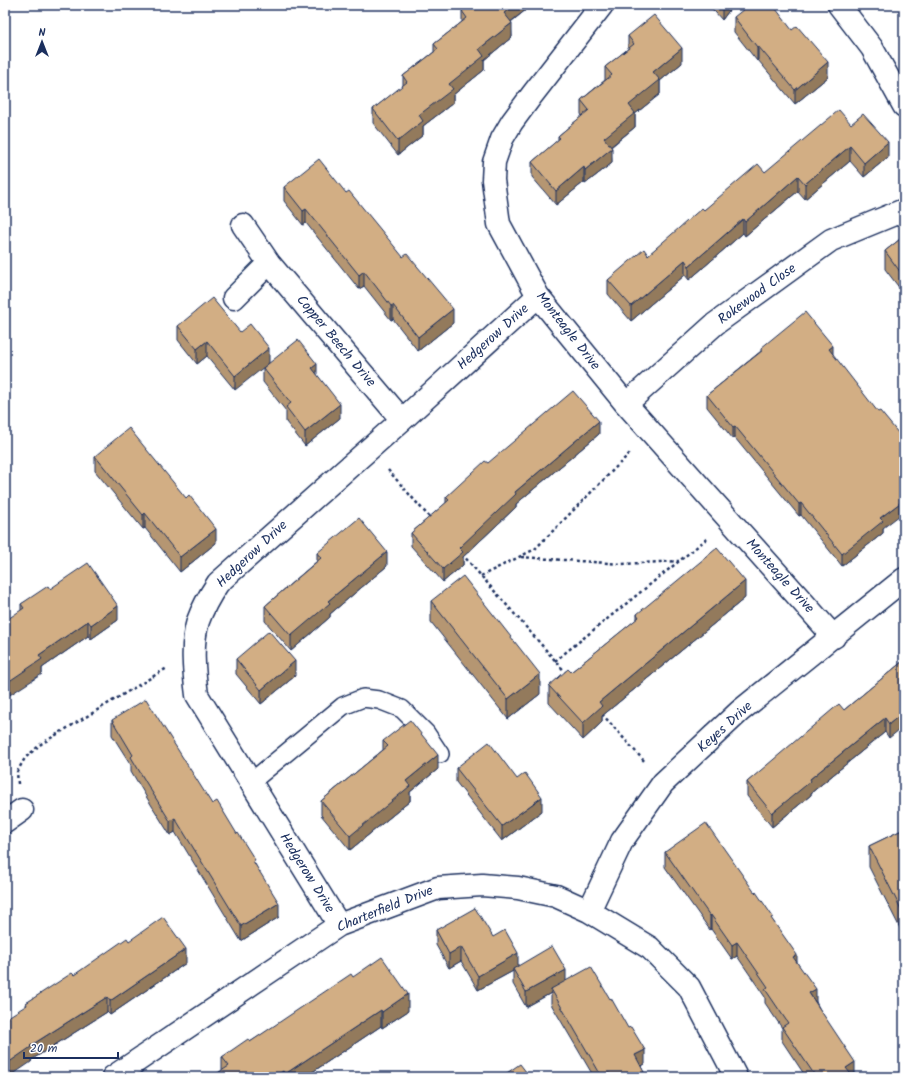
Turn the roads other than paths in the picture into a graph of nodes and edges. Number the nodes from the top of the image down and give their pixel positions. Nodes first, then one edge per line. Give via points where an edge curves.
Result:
1 (602, 5) edge
2 (839, 5) edge
3 (904, 106) edge
4 (904, 210) edge
5 (244, 225) dead end
6 (269, 263) junction
7 (538, 296) junction
8 (234, 298) dead end
9 (626, 404) junction
10 (402, 420) junction
11 (904, 579) edge
12 (834, 637) junction
13 (440, 754) dead end
14 (250, 782) junction
15 (589, 911) junction
16 (339, 925) junction
17 (731, 1075) edge
18 (113, 1077) edge

1 - 7 street, Monteagle Drive via 512,122 502,139 494,162 493,180 500,224
2 - 3 street via 872,48
4 - 9 street, Rokewood Close via 831,240 714,324
5 - 6 street, Copper Beech Drive
6 - 8 street
6 - 10 street, Copper Beech Drive
7 - 9 street, Monteagle Drive
7 - 10 street, Hedgerow Drive
9 - 12 street, Monteagle Drive
10 - 14 street, Hedgerow Drive via 218,583 198,622 194,651 197,695
11 - 12 street, Keyes Drive
12 - 15 street, Keyes Drive via 740,712 663,783 622,841
13 - 14 lane via 426,733 402,709 379,700 363,698 343,706
14 - 16 street, Hedgerow Drive
15 - 16 street, Charterfield Drive via 556,896 518,888 482,885 438,888
15 - 17 street, Charterfield Drive via 650,948 689,988
16 - 18 street, Charterfield Drive

